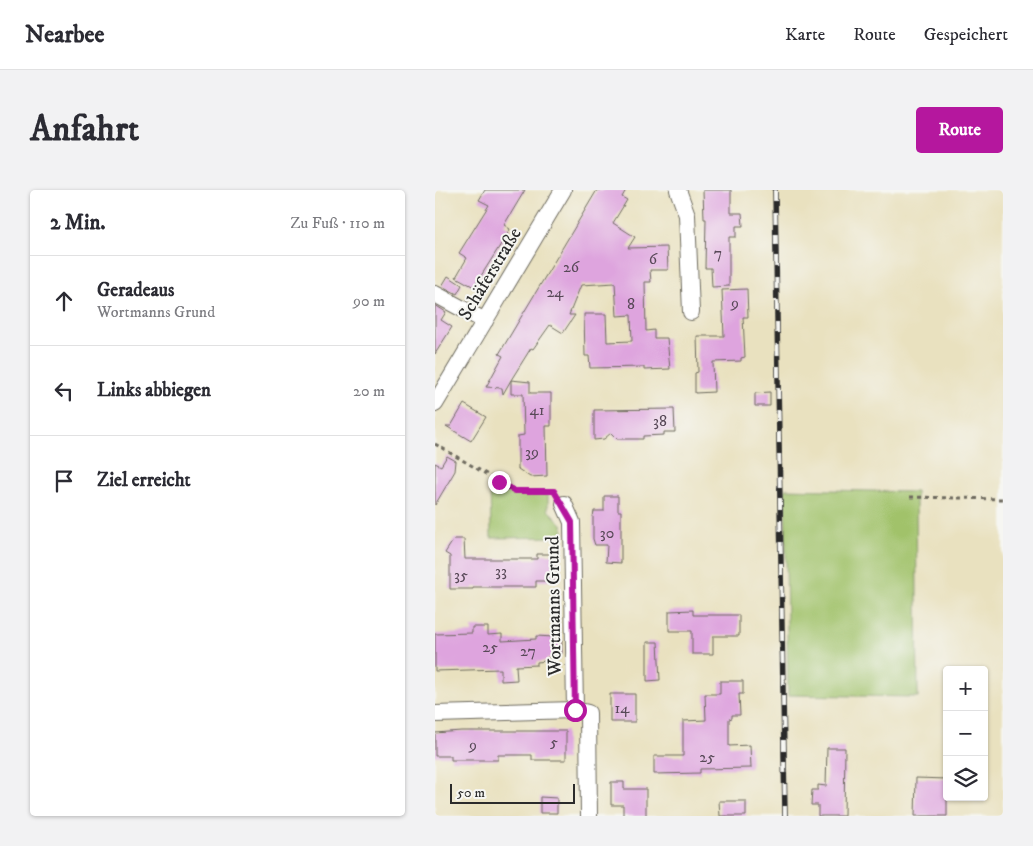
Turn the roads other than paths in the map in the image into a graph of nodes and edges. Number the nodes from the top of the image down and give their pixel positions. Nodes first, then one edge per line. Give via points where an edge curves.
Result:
1 (563, 190) edge
2 (678, 190) edge
3 (435, 294) edge
4 (691, 312) dead end
5 (485, 321) junction
6 (435, 404) edge
7 (564, 504) road end
8 (575, 710) junction
9 (435, 714) edge
10 (589, 816) edge

1 - 5 street, Schäferstraße
2 - 4 street via 687,215
3 - 5 street
5 - 6 street, Schäferstraße
7 - 8 street, Wortmanns Grund via 572,522
8 - 9 street
8 - 10 street via 588,713

